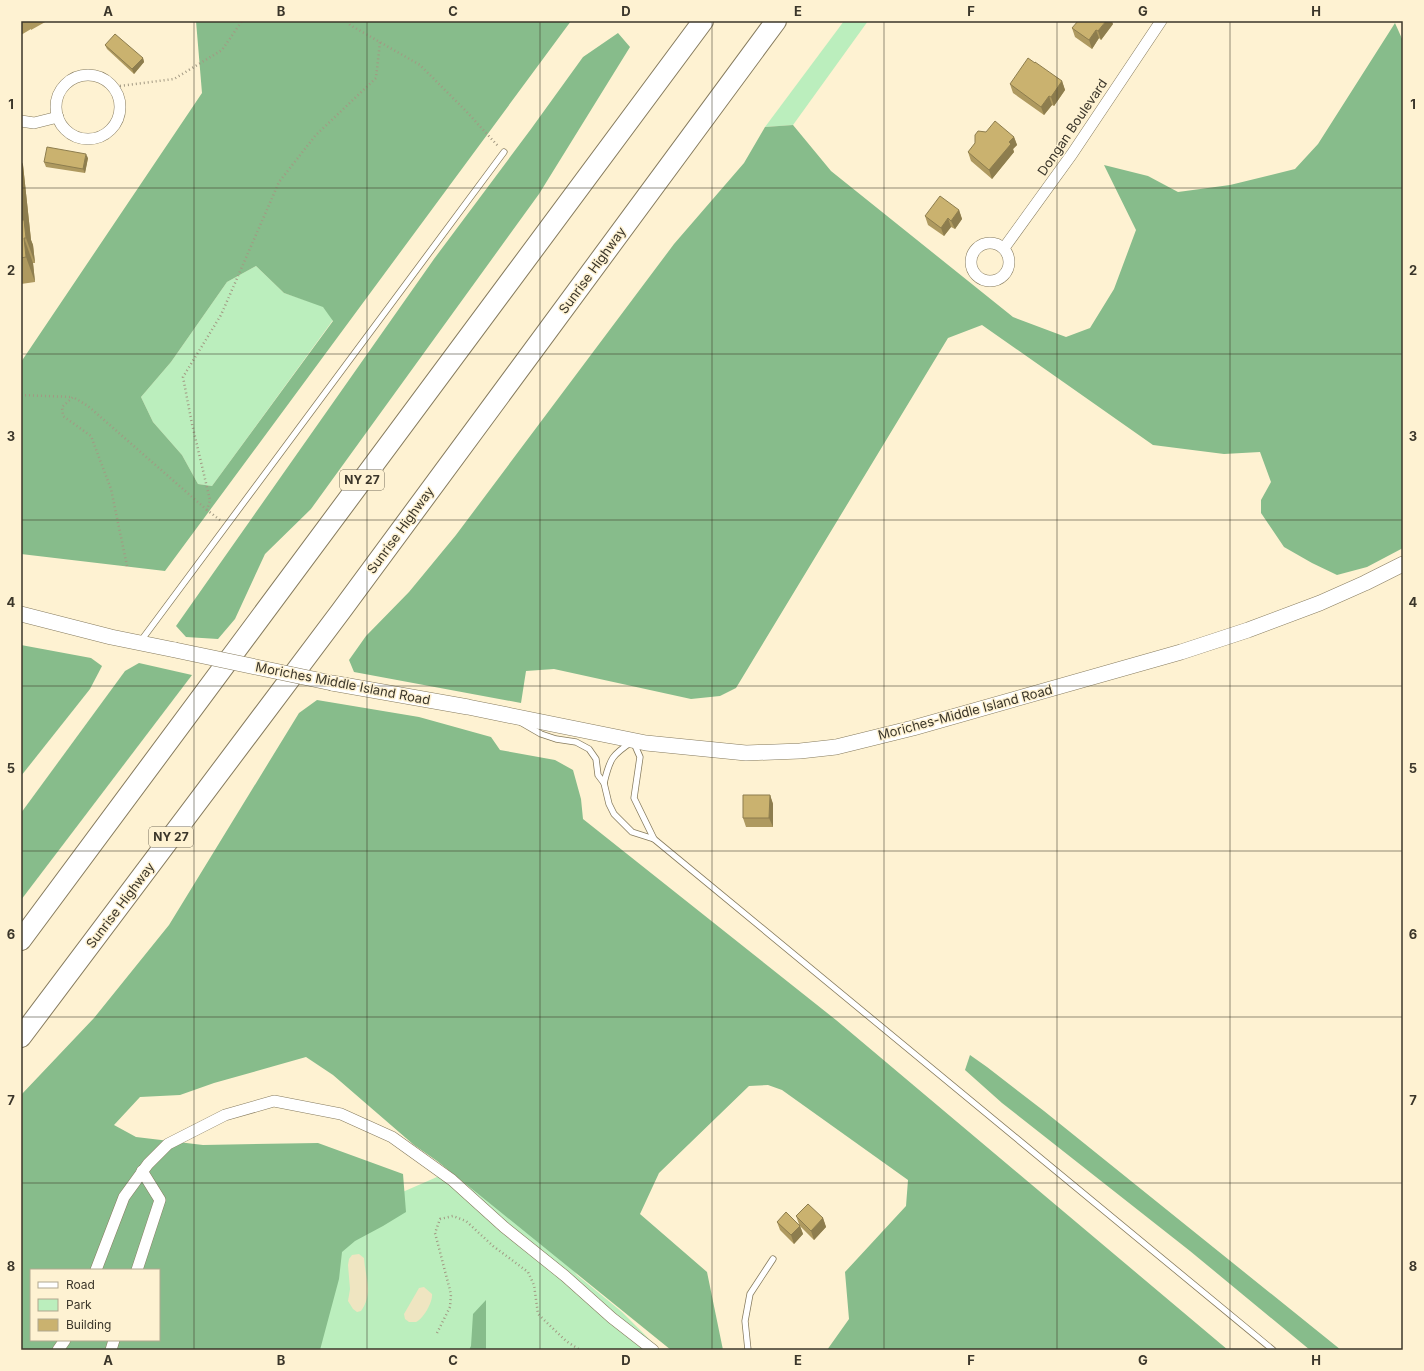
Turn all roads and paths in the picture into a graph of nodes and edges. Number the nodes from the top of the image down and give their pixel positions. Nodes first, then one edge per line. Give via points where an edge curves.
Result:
1 (242, 21) edge
2 (347, 21) edge
3 (703, 21) edge
4 (776, 21) edge
5 (1161, 21) edge
6 (380, 42) junction
7 (112, 87) junction
8 (58, 117) junction
9 (21, 121) edge
10 (504, 152) joint
11 (1004, 248) dead end
12 (21, 395) edge
13 (73, 397) junction
14 (207, 510) junction
15 (226, 526) junction
16 (1403, 564) edge
17 (127, 566) dead end
18 (21, 614) edge
19 (140, 642) junction
20 (510, 716) junction
21 (633, 741) junction
22 (604, 783) junction
23 (654, 839) junction
24 (21, 940) edge
25 (21, 1037) edge
26 (142, 1171) junction
27 (773, 1259) dead end
28 (96, 1269) edge
29 (137, 1269) edge
30 (437, 1333) dead end
31 (64, 1341) edge
32 (58, 1350) edge
33 (580, 1350) edge
34 (654, 1350) edge
35 (748, 1350) edge
36 (1273, 1350) edge

1 - 7 path via 222,50 174,79
2 - 6 path
3 - 24 highway, NY 27
4 - 25 highway, Sunrise Highway / NY 27
5 - 11 street, Dongan Boulevard via 1072,154
6 - 10 path via 420,65
6 - 14 path via 376,78 315,136 279,182 221,315 183,377 210,500
7 - 8 street via 109,82 96,76 81,75 68,81 59,93 55,107
7 - 8 street via 118,94 120,108 117,122 108,133 95,139 80,139 67,132 58,121
8 - 9 street via 34,123
10 - 15 lane
12 - 13 path
13 - 14 path via 88,406
13 - 17 path via 62,407 63,416 91,436 111,489
14 - 15 path
15 - 19 lane
16 - 21 main road, Moriches-Middle Island Road via 1320,603 1181,652 969,713 836,747 794,752 746,753
18 - 19 main road
19 - 20 main road, Moriches Middle Island Road, bridge via 332,683
20 - 21 main road, Moriches-Middle Island Road
20 - 22 lane via 541,734 576,742 589,749 596,759 598,775
21 - 22 lane via 609,762
21 - 23 lane via 640,757 634,798
22 - 23 lane via 609,804 618,818 632,832
23 - 36 lane
26 - 28 street via 124,1197
26 - 29 street via 160,1200
26 - 34 street via 168,1144 225,1115 274,1101 341,1114 392,1136 452,1180 612,1318
27 - 35 lane via 750,1294 745,1321
30 - 33 path via 450,1307 451,1294 435,1233 440,1219 453,1216 466,1221 493,1246 528,1272 534,1285 538,1314 566,1341
31 - 32 street

